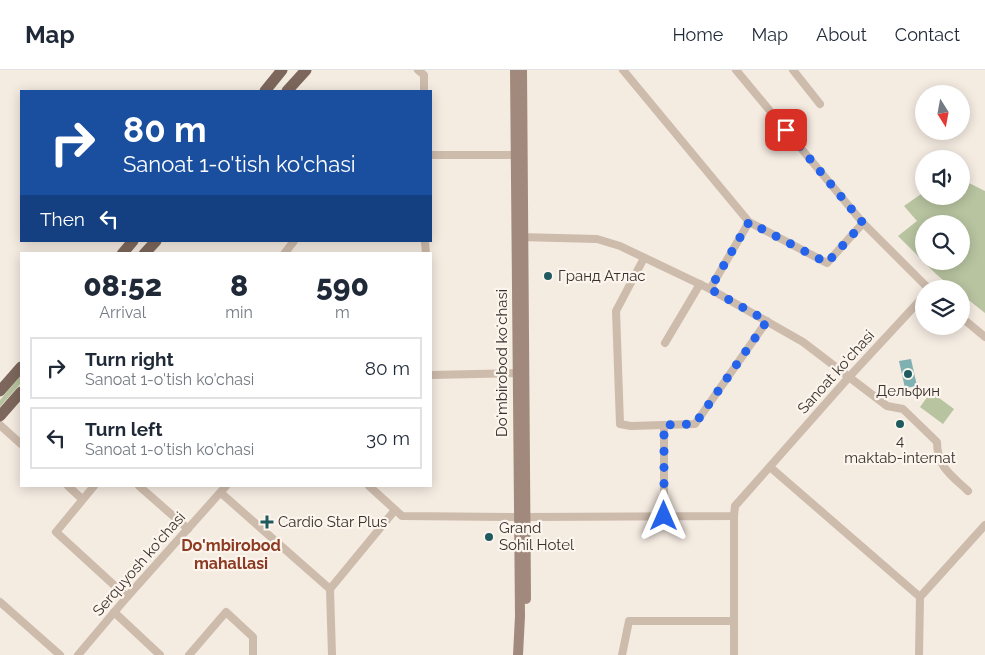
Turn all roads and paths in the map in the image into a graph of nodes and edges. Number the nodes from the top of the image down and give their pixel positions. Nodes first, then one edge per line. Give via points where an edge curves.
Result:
1 (282, 70) edge
2 (306, 70) edge
3 (418, 70) edge
4 (515, 70) edge
5 (522, 70) edge
6 (622, 70) edge
7 (736, 70) edge
8 (793, 70) edge
9 (266, 90) edge
10 (288, 90) edge
11 (424, 90) edge
12 (820, 104) dead end
13 (432, 155) edge
14 (519, 155) junction
15 (749, 222) junction
16 (863, 223) junction
17 (520, 237) junction
18 (132, 242) edge
19 (155, 242) edge
20 (293, 242) edge
21 (124, 252) edge
22 (146, 252) edge
23 (286, 252) edge
24 (644, 258) junction
25 (920, 280) edge
26 (700, 284) junction
27 (710, 289) junction
28 (915, 306) edge
29 (767, 321) junction
30 (970, 324) edge
31 (985, 337) edge
32 (665, 342) dead end
33 (20, 368) edge
34 (521, 373) junction
35 (432, 375) edge
36 (851, 379) junction
37 (0, 391) edge
38 (20, 393) edge
39 (0, 416) edge
40 (0, 425) edge
41 (664, 425) junction
42 (20, 443) edge
43 (770, 467) junction
44 (69, 487) edge
45 (93, 487) edge
46 (140, 487) edge
47 (370, 487) edge
48 (224, 490) edge
49 (968, 491) dead end
50 (82, 499) junction
51 (395, 510) junction
52 (664, 516) junction
53 (734, 516) junction
54 (523, 517) junction
55 (985, 525) edge
56 (188, 529) junction
57 (330, 589) junction
58 (127, 597) junction
59 (920, 597) junction
60 (0, 602) edge
61 (114, 612) junction
62 (734, 621) junction
63 (60, 655) edge
64 (78, 655) edge
65 (160, 655) edge
66 (189, 655) edge
67 (253, 655) edge
68 (332, 655) edge
69 (518, 655) edge
70 (525, 655) edge
71 (622, 655) edge
72 (734, 655) edge
73 (919, 655) edge

1 - 9 main road
2 - 10 main road
3 - 11 street via 424,75
4 - 14 main road, Doʻmbirobod koʻchasi
5 - 14 main road, Doʻmbirobod koʻchasi
6 - 15 street
7 - 16 street
8 - 12 street
13 - 14 street
14 - 17 main road, Doʻmbirobod koʻchasi
15 - 16 street via 827,263
15 - 27 street
16 - 25 street
17 - 24 street via 601,240
17 - 34 main road, Doʻmbirobod koʻchasi
18 - 21 main road
19 - 22 main road
20 - 23 street
24 - 26 street
24 - 41 street via 616,311 620,424
26 - 27 street
26 - 32 street
27 - 29 street
28 - 36 street, Sanoat ko'chasi
29 - 36 street via 803,342
29 - 41 street via 695,424
30 - 31 street
33 - 37 main road
34 - 35 street
34 - 54 main road, Doʻmbirobod koʻchasi
36 - 43 street, Sanoat ko'chasi
36 - 49 street via 887,406 903,409 937,442 940,463
38 - 39 main road
40 - 42 street
41 - 52 street
43 - 53 street, Sanoat ko'chasi via 735,506
43 - 59 street
44 - 50 street
45 - 50 street
46 - 56 street
47 - 51 street
48 - 56 street, Serquyosh ko'chasi
48 - 57 street, Serquyosh ko'chasi
50 - 58 street via 56,532
51 - 54 street via 402,516
51 - 57 street
52 - 53 street
52 - 54 street
53 - 62 street
54 - 69 main road, Doʻmbirobod koʻchasi
54 - 70 main road, Doʻmbirobod koʻchasi
55 - 59 street
56 - 58 street, Serquyosh ko'chasi
57 - 68 street
58 - 61 street, Serquyosh ko'chasi
59 - 73 street
60 - 63 street
61 - 64 street, Serquyosh ko'chasi
61 - 65 street
62 - 71 street via 629,621
62 - 72 street
66 - 67 street via 226,612 253,637

